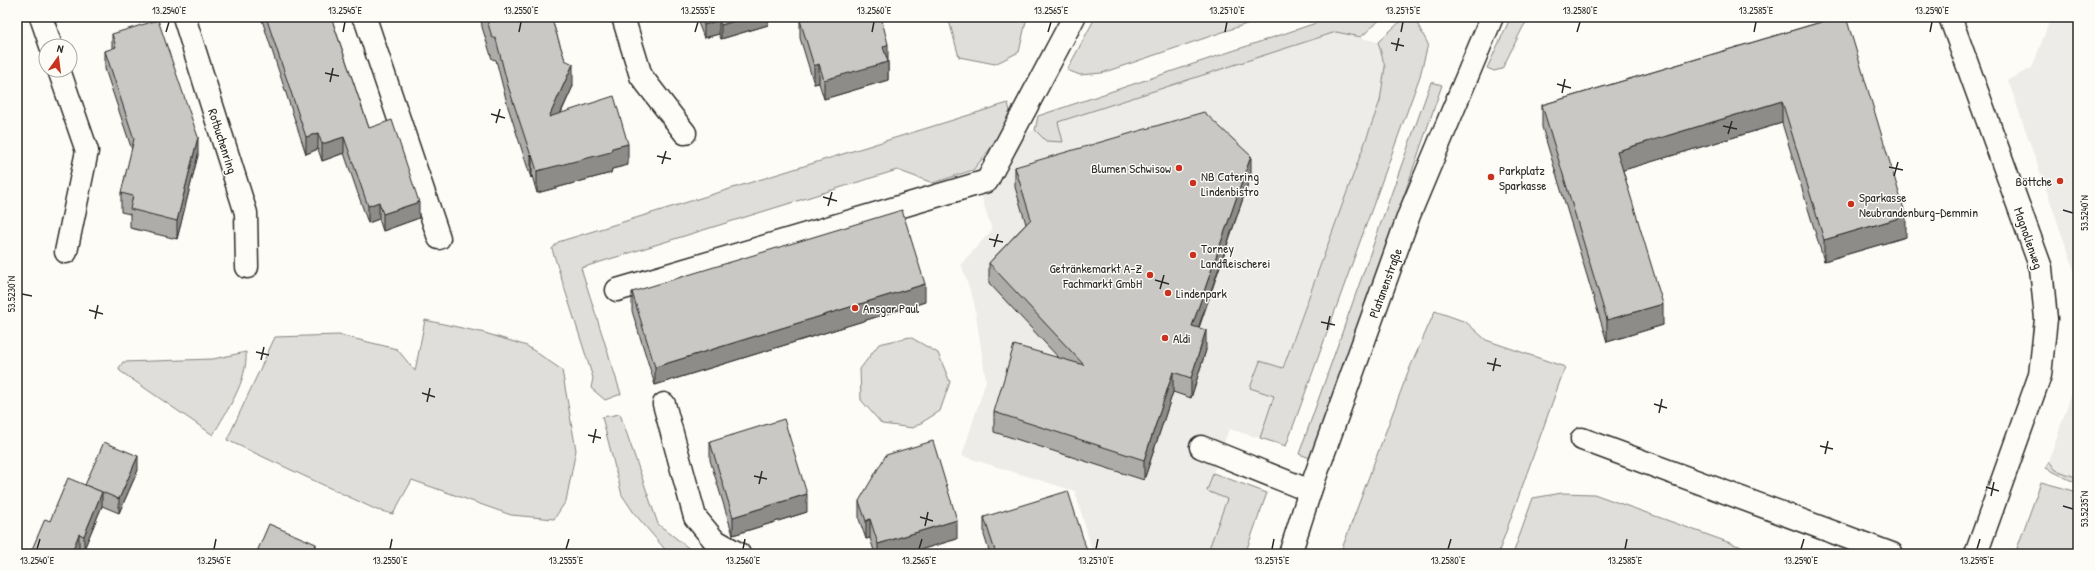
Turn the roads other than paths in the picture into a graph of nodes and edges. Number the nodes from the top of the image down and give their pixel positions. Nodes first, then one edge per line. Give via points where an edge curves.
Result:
1 (41, 17) edge
2 (184, 17) edge
3 (363, 17) edge
4 (624, 17) edge
5 (1074, 17) edge
6 (1492, 17) edge
7 (1950, 17) edge
8 (48, 38) edge
9 (62, 78) edge
10 (685, 133) dead end
11 (439, 238) dead end
12 (66, 252) dead end
13 (247, 267) dead end
14 (617, 290) dead end
15 (664, 404) dead end
16 (1582, 439) dead end
17 (1201, 447) dead end
18 (1310, 491) junction
19 (739, 554) edge
20 (1290, 554) edge
21 (1892, 554) edge
22 (1976, 554) edge

1 - 8 street
2 - 13 street, Rotbuchenring via 246,213
3 - 11 street
4 - 10 street via 641,76
5 - 14 street via 987,181
6 - 18 street, Platanenstraße via 1409,215
7 - 22 street, Magnolienweg via 2041,268 2046,319 2040,375
9 - 12 street via 87,151
15 - 19 street via 695,517 714,540
16 - 21 street
17 - 18 street
18 - 20 street, Platanenstraße

